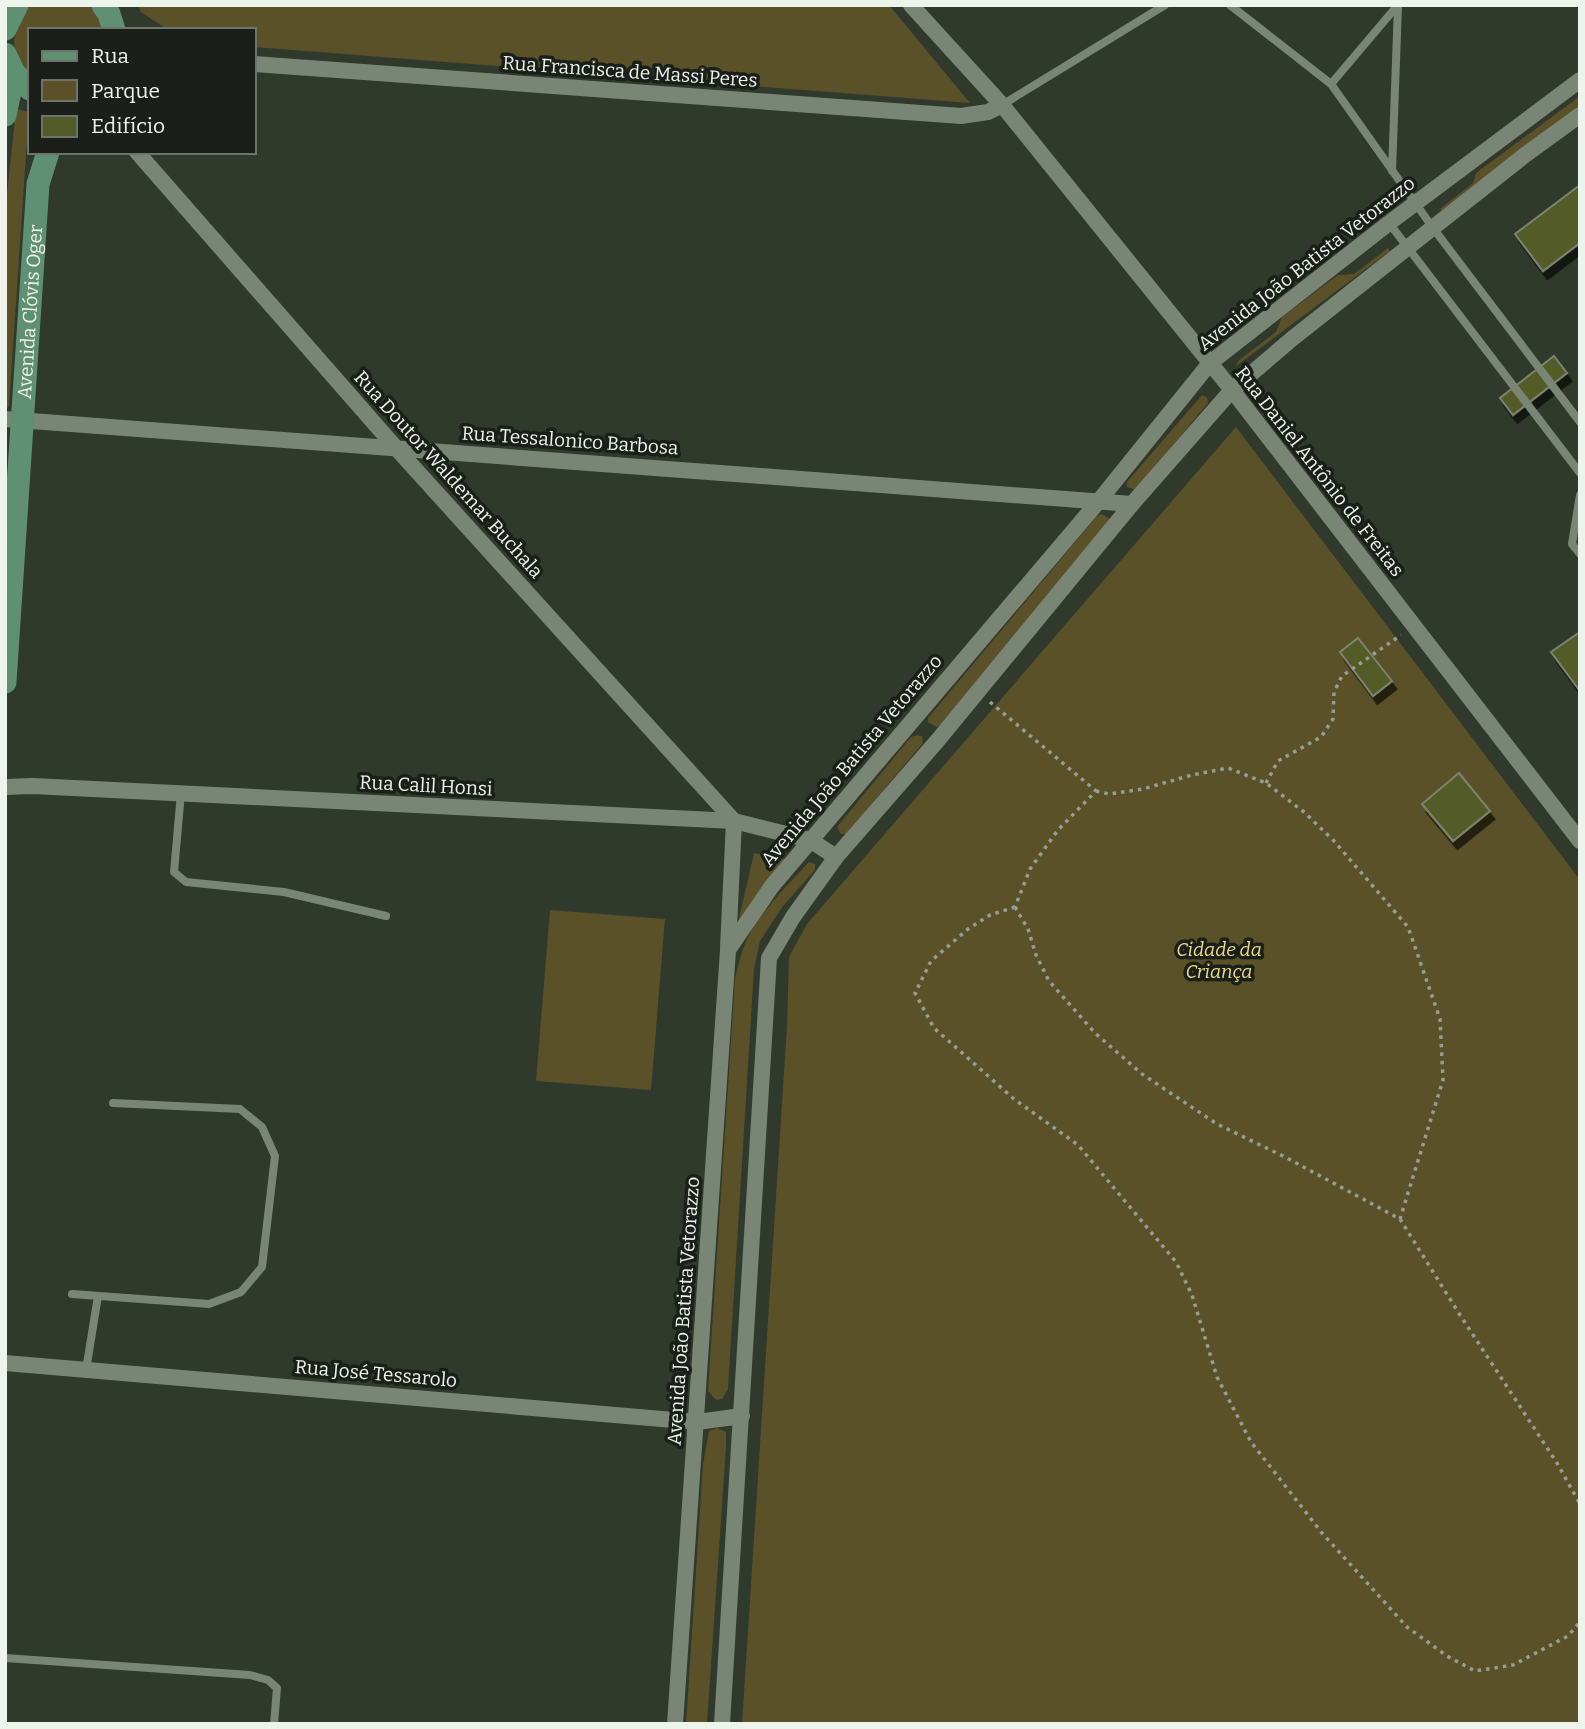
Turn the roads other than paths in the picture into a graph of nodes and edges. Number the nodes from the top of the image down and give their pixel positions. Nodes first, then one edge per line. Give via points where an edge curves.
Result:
1 (18, 5) edge
2 (911, 5) edge
3 (1165, 5) edge
4 (1230, 5) edge
5 (1398, 5) edge
6 (103, 6) edge
7 (113, 28) edge
8 (5, 29) edge
9 (256, 64) edge
10 (12, 66) edge
11 (1580, 80) edge
12 (1331, 84) junction
13 (1002, 105) junction
14 (5, 115) edge
15 (1580, 115) edge
16 (47, 154) edge
17 (139, 154) edge
18 (1392, 171) junction
19 (1415, 204) junction
20 (1389, 223) junction
21 (1433, 228) junction
22 (1408, 248) junction
23 (1209, 363) junction
24 (1232, 390) junction
25 (14, 420) edge
26 (1580, 422) edge
27 (396, 448) junction
28 (1580, 473) edge
29 (1580, 495) edge
30 (1098, 502) junction
31 (1132, 505) junction
32 (1580, 554) edge
33 (5, 682) edge
34 (914, 720) junction
35 (938, 740) junction
36 (5, 787) edge
37 (181, 793) junction
38 (734, 821) junction
39 (810, 840) junction
40 (1580, 841) edge
41 (836, 857) junction
42 (386, 916) dead end
43 (728, 950) junction
44 (113, 1103) dead end
45 (72, 1294) dead end
46 (98, 1296) junction
47 (5, 1363) edge
48 (86, 1370) junction
49 (742, 1416) junction
50 (697, 1422) junction
51 (5, 1658) edge
52 (274, 1724) edge
53 (675, 1724) edge
54 (722, 1724) edge

1 - 8 main road
2 - 13 street, Rua Daniel Antônio de Freitas
3 - 13 lane
4 - 12 lane
5 - 12 lane
5 - 18 lane
6 - 7 main road
9 - 13 street, Rua Francisca de Massi Peres via 961,116
10 - 14 main road
11 - 19 street, Avenida João Batista Vetorazzo
12 - 18 lane
13 - 23 street, Rua Daniel Antônio de Freitas
15 - 21 street
16 - 25 main road, Avenida Clóvis Oger via 38,184
17 - 27 street, Rua Doutor Waldemar Buchala
18 - 19 lane
19 - 20 street, Avenida João Batista Vetorazzo
19 - 21 lane
20 - 22 lane
20 - 23 street, Avenida João Batista Vetorazzo
21 - 22 street
21 - 26 lane
22 - 24 street
22 - 28 lane
23 - 24 street, Rua Daniel Antônio de Freitas
23 - 30 street, Avenida João Batista Vetorazzo
24 - 31 street
24 - 40 street, Rua Daniel Antônio de Freitas
25 - 27 street, Rua Tessalonico Barbosa
25 - 33 main road, Avenida Clóvis Oger
27 - 30 street, Rua Tessalonico Barbosa
27 - 38 street, Rua Doutor Waldemar Buchala
29 - 32 lane via 1572,544
30 - 31 street, Rua Tessalonico Barbosa
30 - 34 street, Avenida João Batista Vetorazzo
31 - 35 street
34 - 35 street
34 - 39 street, Avenida João Batista Vetorazzo
35 - 41 street
36 - 37 street, Rua Calil Honsi
37 - 38 street, Rua Calil Honsi
37 - 42 lane via 174,872 178,878 284,892
38 - 39 street, Rua Calil Honsi
38 - 43 street
39 - 41 street, Rua Calil Honsi
39 - 43 street, Avenida João Batista Vetorazzo
41 - 49 street via 769,958
43 - 50 street, Avenida João Batista Vetorazzo
44 - 46 lane via 240,1109 262,1127 275,1156 262,1267 241,1292 209,1304
45 - 46 lane
46 - 48 lane
47 - 48 street, Rua José Tessarolo
48 - 50 street, Rua José Tessarolo
49 - 50 street, Rua José Tessarolo
49 - 54 street
50 - 53 street, Avenida João Batista Vetorazzo
51 - 52 lane via 250,1675 277,1688

